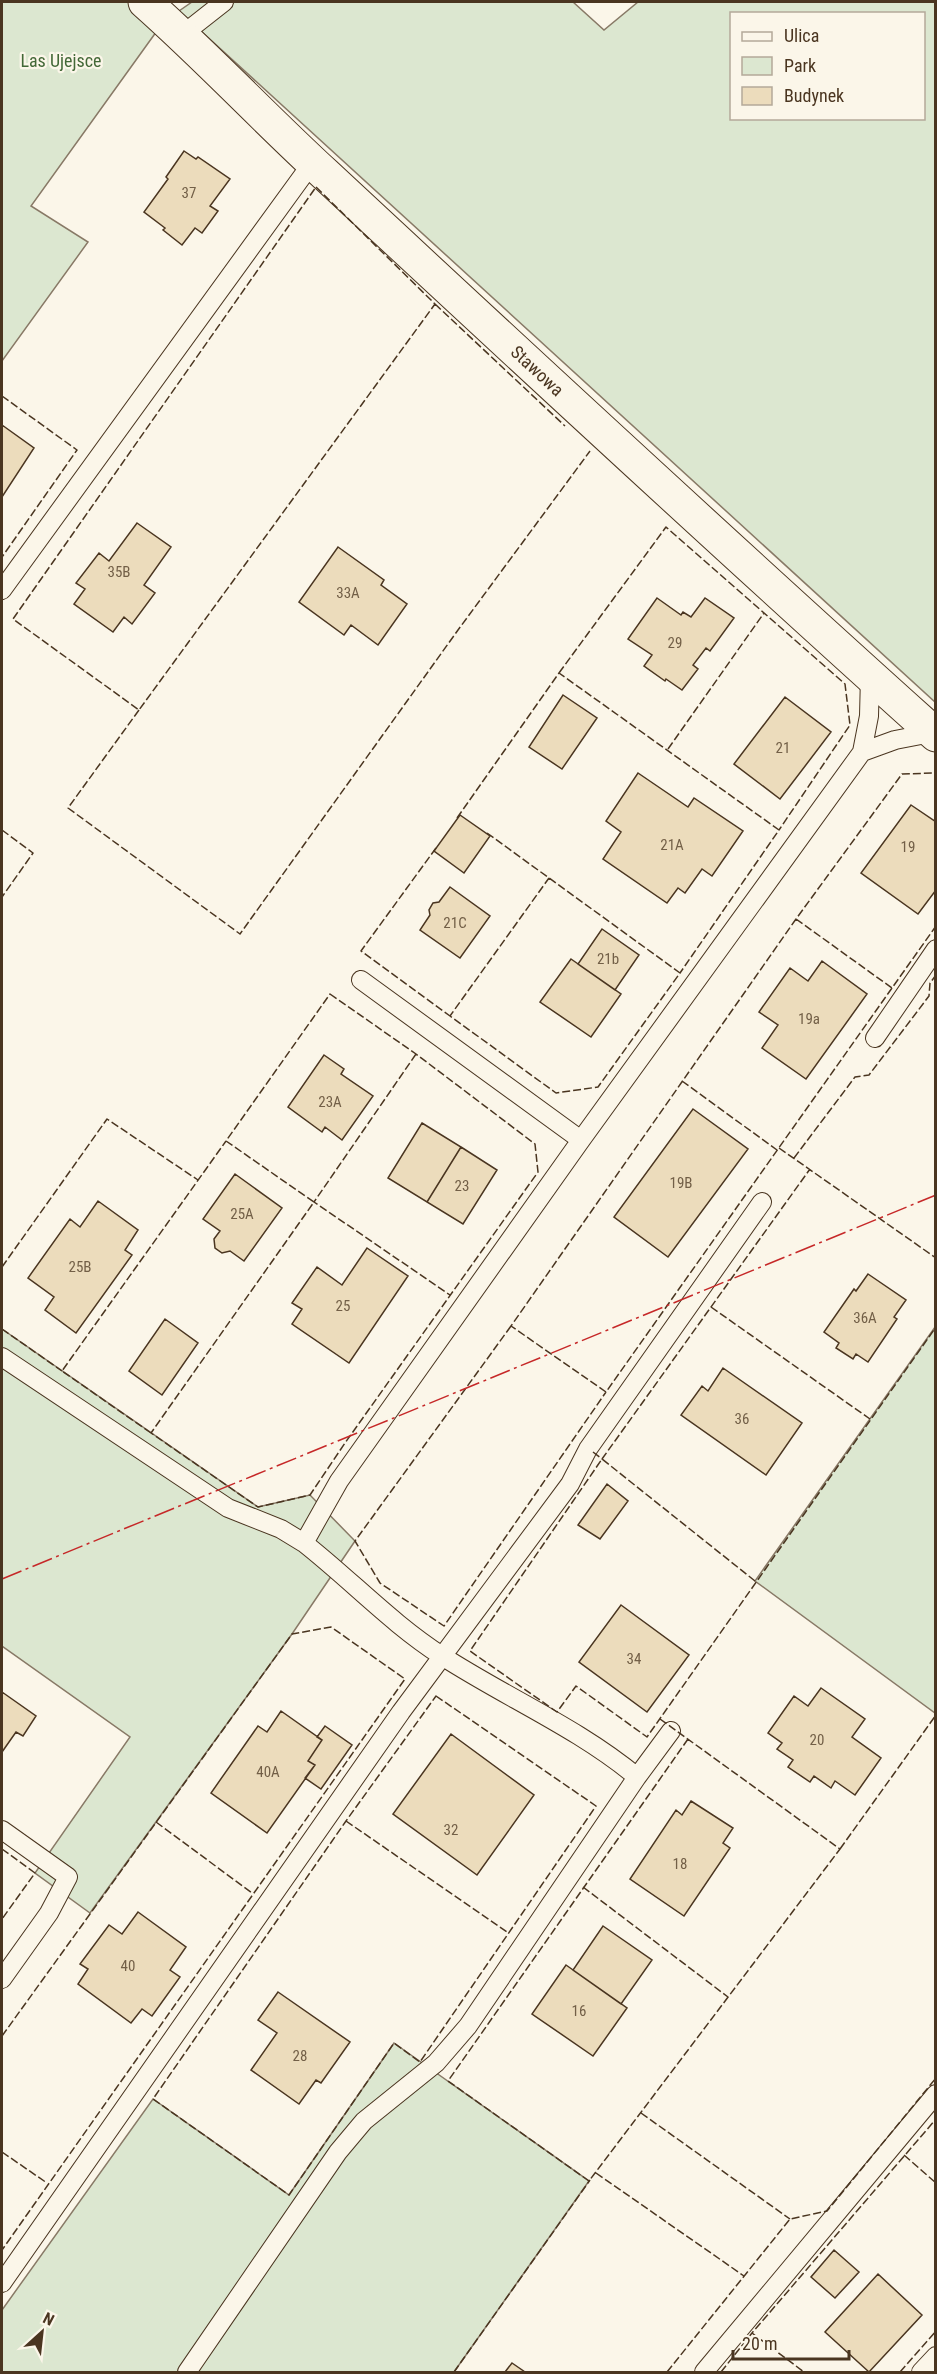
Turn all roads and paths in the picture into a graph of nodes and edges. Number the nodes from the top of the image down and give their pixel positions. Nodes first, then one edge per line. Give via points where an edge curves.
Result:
1 (145, 2) edge
2 (224, 2) edge
3 (182, 35) junction
4 (312, 162) junction
5 (2, 590) edge
6 (870, 676) junction
7 (935, 734) edge
8 (862, 753) junction
9 (936, 949) edge
10 (361, 980) dead end
11 (875, 1038) dead end
12 (581, 1140) junction
13 (762, 1202) dead end
14 (2, 1358) edge
15 (304, 1543) junction
16 (441, 1656) junction
17 (671, 1731) dead end
18 (637, 1777) junction
19 (2, 1830) edge
20 (2, 1979) edge
21 (936, 2094) edge
22 (2, 2283) edge
23 (936, 2356) edge
24 (187, 2373) edge
25 (704, 2373) edge
26 (921, 2373) edge

1 - 3 street, Stawowa
2 - 3 lane
3 - 4 street, Stawowa
4 - 5 lane
4 - 6 street, Stawowa
6 - 7 street, Stawowa
6 - 8 lane via 869,716
7 - 8 lane via 895,740
8 - 12 lane
9 - 11 lane
10 - 12 lane
12 - 15 lane via 339,1481
13 - 16 lane via 588,1449 570,1484
14 - 15 lane via 228,1508 281,1529
15 - 16 lane
16 - 18 lane via 557,1722
16 - 22 lane
17 - 18 lane
18 - 24 lane via 468,2026 436,2063 364,2121 338,2152
19 - 20 lane via 68,1877 49,1913
21 - 25 lane
23 - 26 lane

